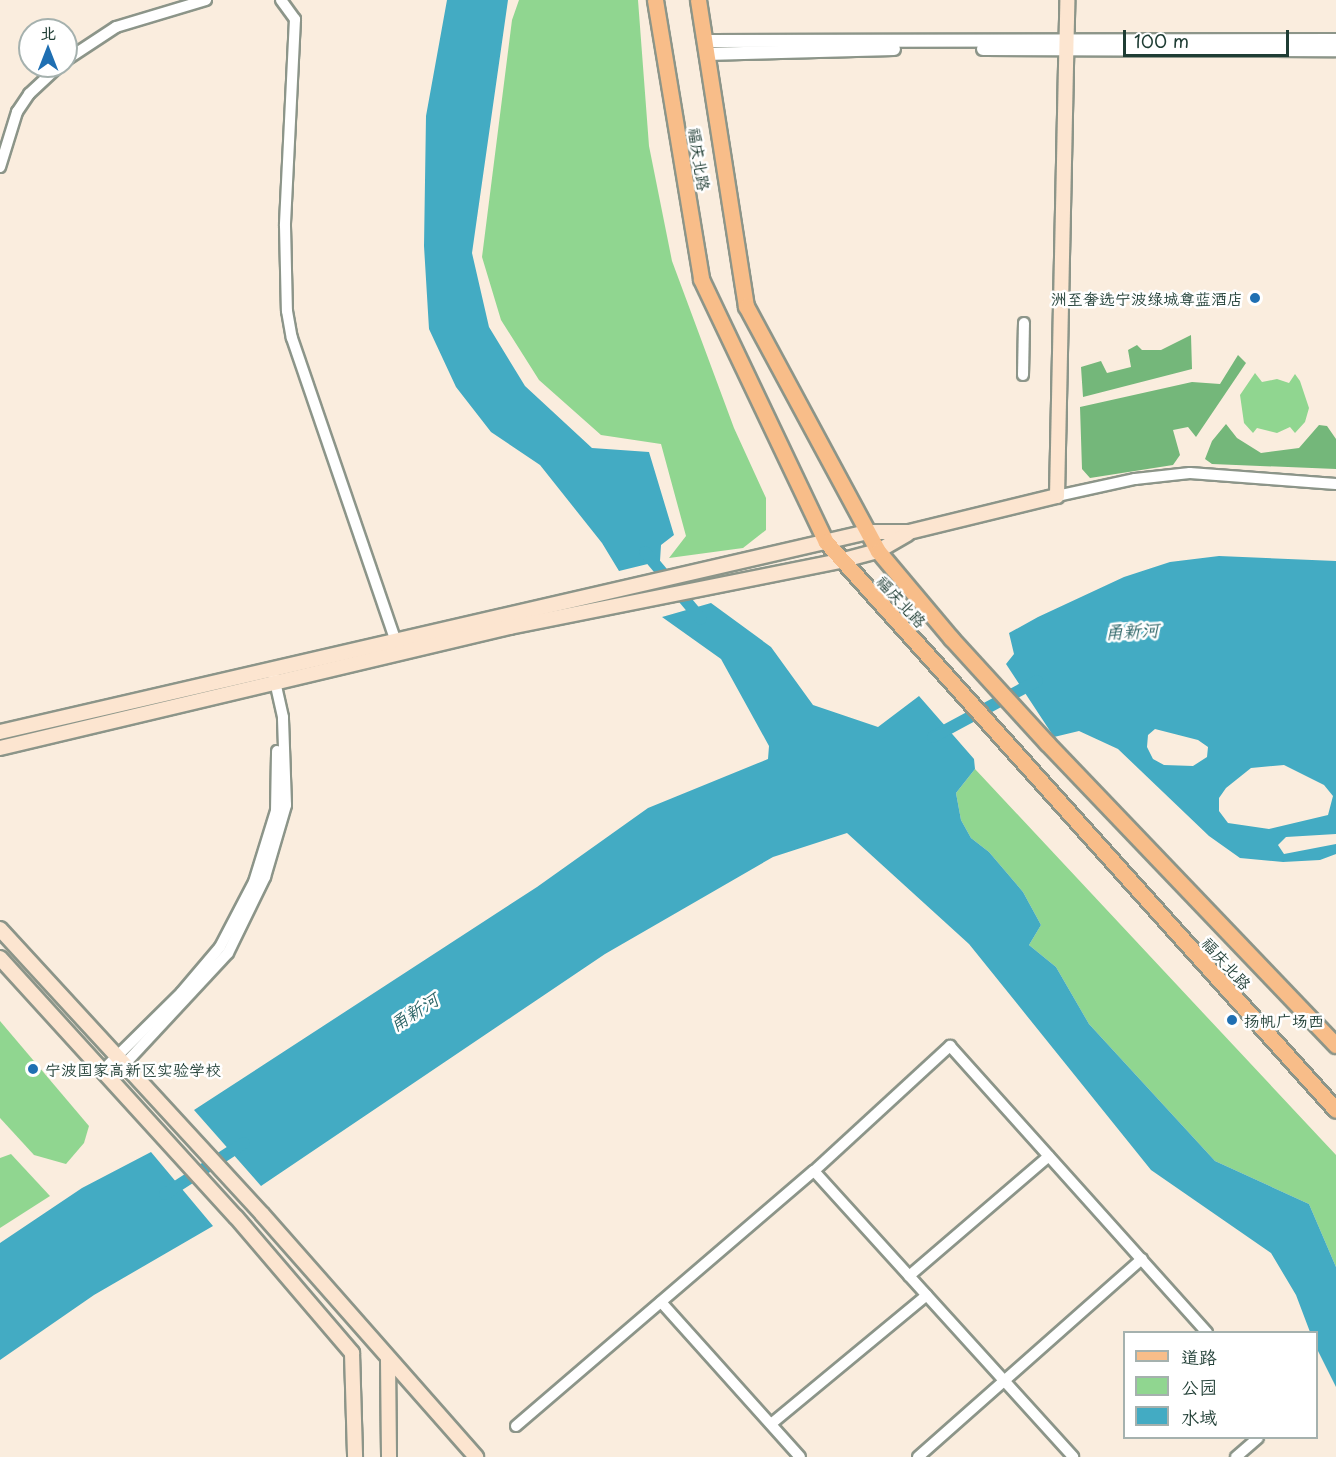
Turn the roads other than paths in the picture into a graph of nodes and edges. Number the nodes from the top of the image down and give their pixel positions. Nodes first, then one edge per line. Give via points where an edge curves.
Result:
1 (206, 0) edge
2 (281, 0) edge
3 (655, 0) edge
4 (698, 0) edge
5 (1067, 0) edge
6 (1336, 40) edge
7 (1067, 45) junction
8 (705, 47) junction
9 (1336, 50) edge
10 (78, 52) edge
11 (46, 78) edge
12 (0, 167) edge
13 (1024, 323) dead end
14 (1023, 375) dead end
15 (1336, 484) edge
16 (1057, 496) junction
17 (867, 532) junction
18 (909, 532) junction
19 (826, 542) junction
20 (878, 551) junction
21 (840, 561) junction
22 (398, 647) junction
23 (271, 677) junction
24 (0, 732) edge
25 (0, 748) edge
26 (0, 929) edge
27 (0, 958) edge
28 (1336, 1045) edge
29 (121, 1061) junction
30 (106, 1075) junction
31 (1336, 1110) edge
32 (1049, 1156) junction
33 (814, 1171) junction
34 (1142, 1259) junction
35 (909, 1276) junction
36 (927, 1295) junction
37 (661, 1302) junction
38 (1206, 1331) edge
39 (388, 1360) junction
40 (1004, 1381) junction
41 (771, 1424) junction
42 (516, 1426) dead end
43 (1256, 1439) edge
44 (355, 1457) edge
45 (389, 1457) edge
46 (476, 1457) edge
47 (800, 1457) edge
48 (918, 1457) edge
49 (1073, 1457) edge
50 (1236, 1457) edge

1 - 10 street via 116,27
2 - 22 street via 295,19 285,226 287,311 292,338
3 - 19 main road, 福庆北路 via 701,279
4 - 8 main road, 福庆北路
5 - 7 main road
6 - 7 street
7 - 8 street
7 - 9 street
7 - 16 main road
8 - 17 main road, 福庆北路 via 746,306
11 - 12 street via 17,112
13 - 14 street
15 - 16 street via 1190,473 1136,479
16 - 18 main road
17 - 18 main road
17 - 19 main road
17 - 20 main road, 福庆北路
18 - 20 main road
19 - 21 main road, 福庆北路
19 - 22 main road via 642,584
20 - 21 main road
20 - 28 main road, 福庆北路 via 1047,743
21 - 22 main road via 703,591
21 - 31 main road, 福庆北路 via 1027,763
22 - 23 main road
23 - 24 main road
23 - 25 main road
23 - 29 street via 278,731 276,810 254,882 220,947
26 - 29 main road
27 - 30 main road
29 - 30 street
29 - 39 main road via 255,1206
30 - 44 main road via 352,1353
32 - 33 street via 950,1046
32 - 34 street
32 - 35 street
33 - 35 street
33 - 37 street
34 - 38 street
34 - 40 street
35 - 36 street
36 - 40 street
36 - 41 street
37 - 41 street
37 - 42 street
39 - 45 main road
39 - 46 main road
40 - 48 street
40 - 49 street
41 - 47 street
43 - 50 street

